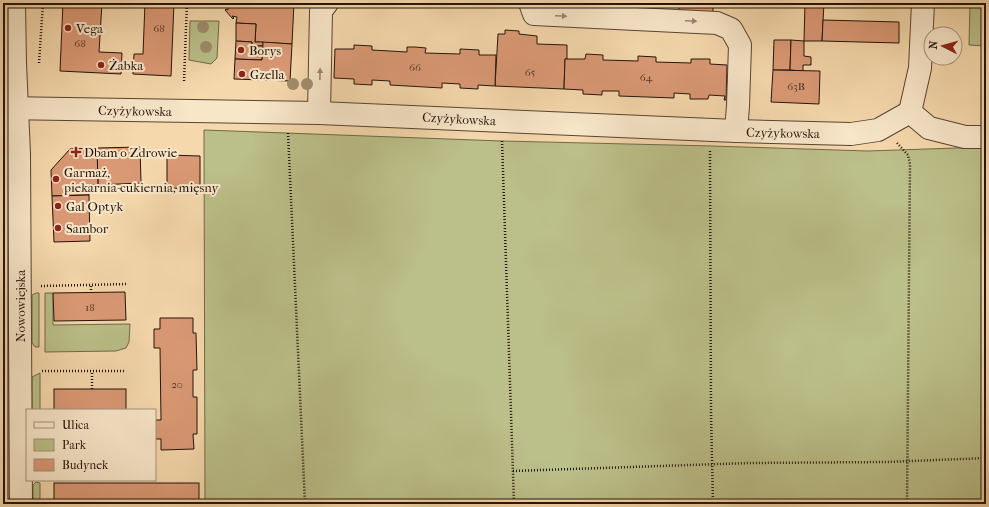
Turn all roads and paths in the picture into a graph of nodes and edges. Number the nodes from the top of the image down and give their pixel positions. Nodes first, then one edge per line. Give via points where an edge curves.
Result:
1 (14, 3) edge
2 (43, 3) edge
3 (187, 3) edge
4 (327, 3) edge
5 (530, 3) edge
6 (923, 3) edge
7 (39, 63) dead end
8 (184, 81) dead end
9 (10, 108) edge
10 (910, 112) junction
11 (319, 113) junction
12 (288, 126) dead end
13 (736, 131) junction
14 (502, 134) dead end
15 (986, 137) edge
16 (894, 140) dead end
17 (710, 147) dead end
18 (128, 284) dead end
19 (91, 285) junction
20 (41, 286) dead end
21 (91, 293) dead end
22 (42, 371) dead end
23 (92, 371) junction
24 (125, 371) dead end
25 (92, 389) dead end
26 (986, 458) edge
27 (907, 461) junction
28 (713, 465) junction
29 (513, 472) junction
30 (21, 504) edge
31 (305, 504) edge
32 (514, 504) edge
33 (713, 504) edge
34 (906, 504) edge

1 - 9 street, Nowowiejska
2 - 7 path
3 - 8 path
11 -> 4 street via 321,11
5 -> 13 street via 534,14 717,23 731,29 740,45
6 - 10 street via 920,68
9 - 11 street, Czyżykowska
9 - 30 street, Nowowiejska via 18,154
10 - 13 street, Czyżykowska via 878,130 851,134
10 - 15 street via 929,128 965,137
11 - 13 street, Czyżykowska
12 - 31 path
14 - 29 path
16 - 27 path via 908,155 910,164
17 - 28 path
18 - 19 path
19 - 20 path
19 - 21 path
22 - 23 path
23 - 24 path
23 - 25 path
26 - 27 path
27 - 28 path
27 - 34 path
28 - 29 path
28 - 33 path
29 - 32 path

